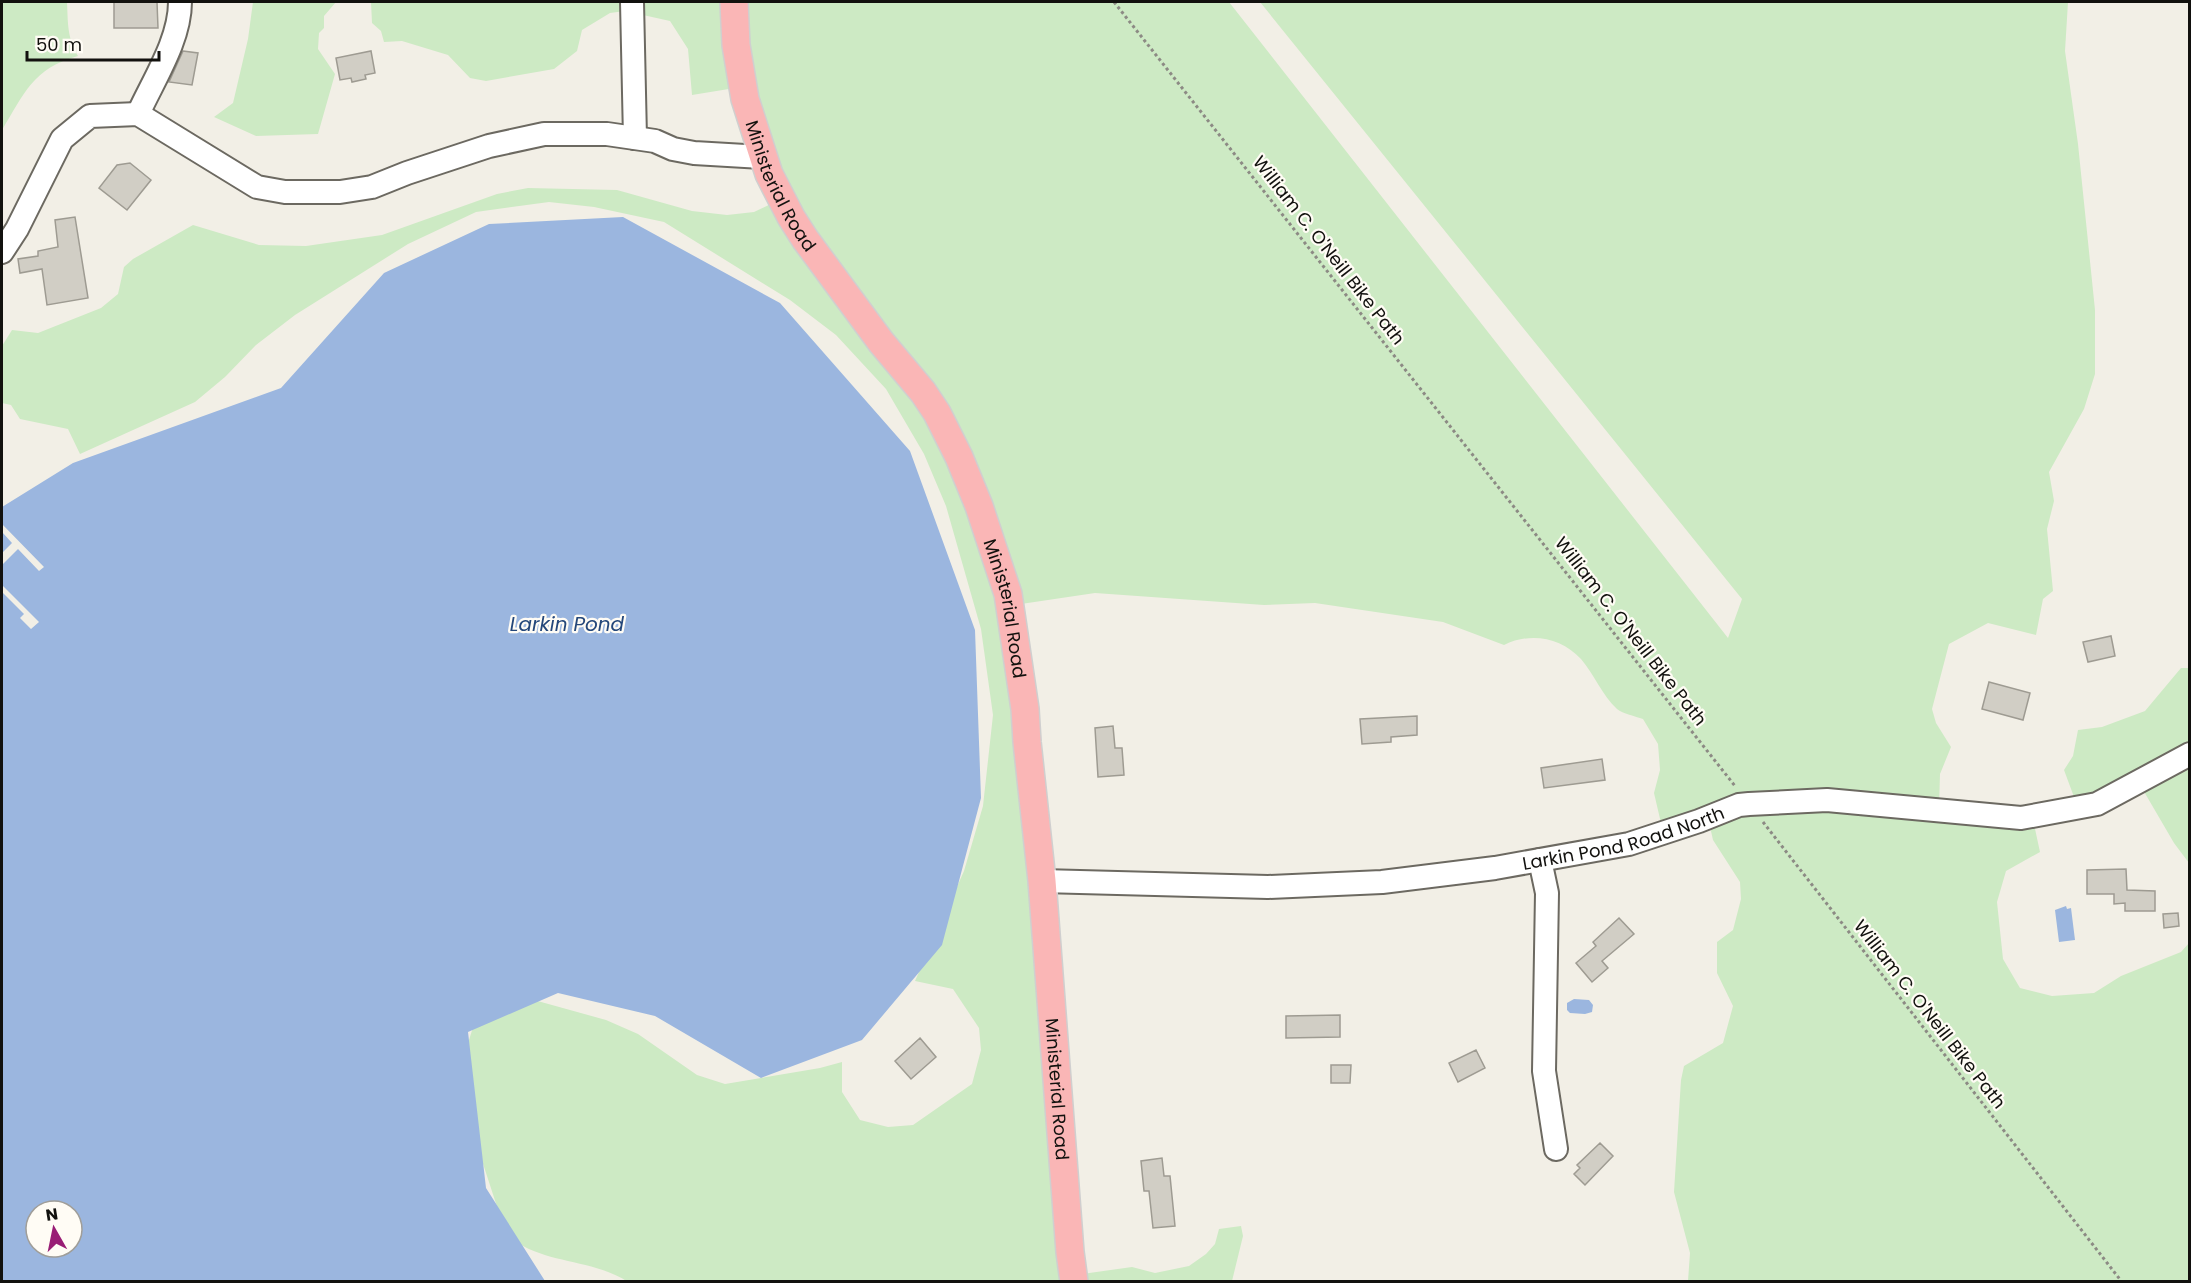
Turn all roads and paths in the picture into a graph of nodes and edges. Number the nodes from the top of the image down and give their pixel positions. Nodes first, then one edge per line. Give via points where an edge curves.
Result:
1 (180, 2) edge
2 (632, 2) edge
3 (734, 2) edge
4 (1114, 2) edge
5 (138, 114) junction
6 (635, 138) junction
7 (762, 157) junction
8 (2, 252) edge
9 (2190, 754) edge
10 (1749, 804) junction
11 (1540, 860) junction
12 (1042, 881) junction
13 (1556, 1149) dead end
14 (1074, 1281) edge
15 (2122, 1281) edge

1 - 5 street via 171,44
2 - 6 street
3 - 7 main road, Ministerial Road via 745,99
4 - 10 path, William C. O'Neill Bike Path
5 - 6 street via 257,187 305,193 372,187 489,146 544,134
5 - 8 street via 90,116 62,139
6 - 7 street via 694,153
7 - 12 main road, Ministerial Road via 805,238 937,413 979,506 1008,594 1025,709
9 - 10 street, Larkin Pond Road North via 2097,804 2021,818 1827,800
10 - 11 street, Larkin Pond Road North via 1629,844
10 - 15 path, William C. O'Neill Bike Path
11 - 12 street, Larkin Pond Road North via 1382,882 1279,886
11 - 13 street via 1547,893 1544,1071
12 - 14 main road, Ministerial Road

